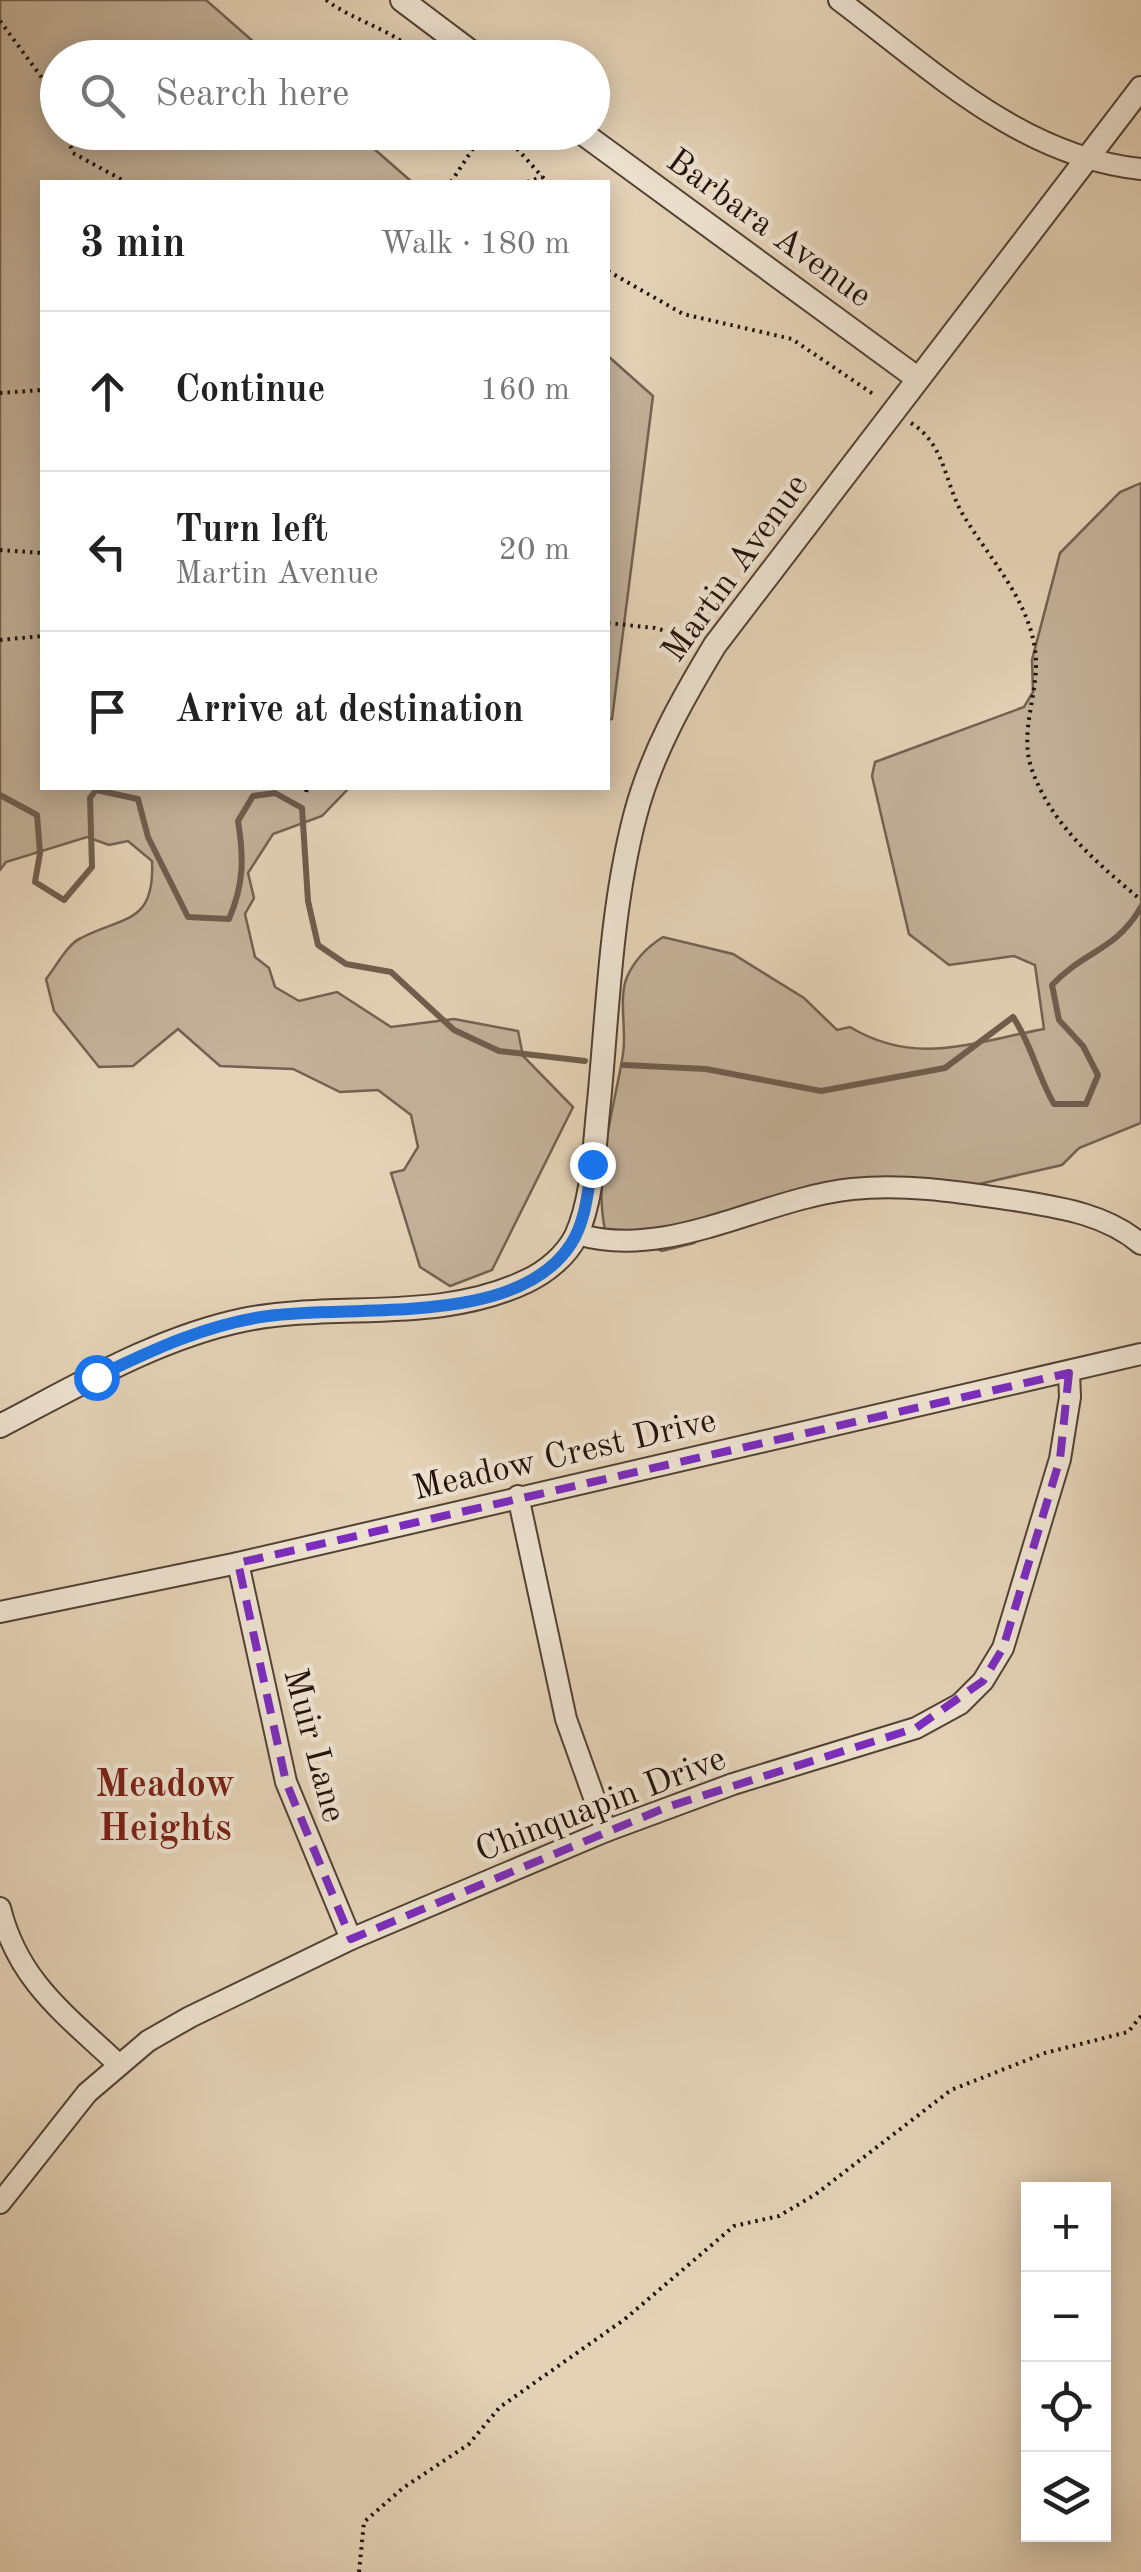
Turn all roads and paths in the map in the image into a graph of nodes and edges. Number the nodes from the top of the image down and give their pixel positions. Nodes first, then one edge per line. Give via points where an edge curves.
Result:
1 (326, 0) edge
2 (402, 0) edge
3 (839, 0) edge
4 (0, 21) edge
5 (398, 40) edge
6 (455, 40) edge
7 (40, 75) edge
8 (1141, 88) edge
9 (72, 150) edge
10 (472, 150) edge
11 (518, 150) edge
12 (606, 150) edge
13 (1089, 159) junction
14 (1141, 169) edge
15 (122, 180) edge
16 (452, 180) edge
17 (545, 180) edge
18 (610, 272) edge
19 (917, 378) junction
20 (40, 390) edge
21 (0, 393) edge
22 (893, 411) junction
23 (0, 550) edge
24 (40, 552) edge
25 (610, 623) edge
26 (40, 636) edge
27 (0, 640) edge
28 (716, 644) junction
29 (1141, 900) edge
30 (577, 1234) junction
31 (1141, 1244) edge
32 (1141, 1354) edge
33 (1069, 1373) junction
34 (0, 1426) edge
35 (518, 1496) junction
36 (238, 1562) junction
37 (0, 1612) edge
38 (606, 1831) junction
39 (0, 1908) edge
40 (351, 1939) junction
41 (1141, 2016) edge
42 (118, 2064) junction
43 (0, 2203) edge
44 (358, 2572) edge

1 - 5 path
2 - 6 street
3 - 13 street via 1000,120
4 - 7 path
8 - 13 street, Martin Avenue
9 - 15 path
10 - 16 path
11 - 17 path
12 - 19 street, Barbara Avenue
13 - 14 street
13 - 19 street, Martin Avenue
18 - 22 path via 683,314 792,340
19 - 22 street, Martin Avenue
20 - 21 path
22 - 28 street, Martin Avenue
22 - 29 path via 925,432 959,508 1012,587 1036,660 1027,738 1032,767 1058,820
23 - 24 path
25 - 28 path
26 - 27 path
28 - 30 street, Martin Avenue via 668,727 636,815 620,901 592,1164
30 - 31 street via 606,1242 654,1240 824,1194 890,1188 1060,1208 1112,1224
30 - 34 street via 552,1265 503,1292 441,1306 270,1316 212,1328 135,1358
32 - 33 street, Meadow Crest Drive
33 - 35 street, Meadow Crest Drive
33 - 38 street, Chinquapin Drive via 1060,1458 1004,1648 983,1682 960,1704 916,1728
35 - 36 street, Meadow Crest Drive
35 - 38 street via 566,1719
36 - 37 street, Meadow Crest Drive
36 - 40 street, Muir Lane via 286,1782
38 - 40 street, Chinquapin Drive
39 - 42 street via 24,1971
40 - 42 street, Chinquapin Drive via 190,2017
41 - 44 path via 1128,2032 1046,2053 951,2090 816,2194 779,2216 734,2226 364,2522
42 - 43 street, Chinquapin Drive

